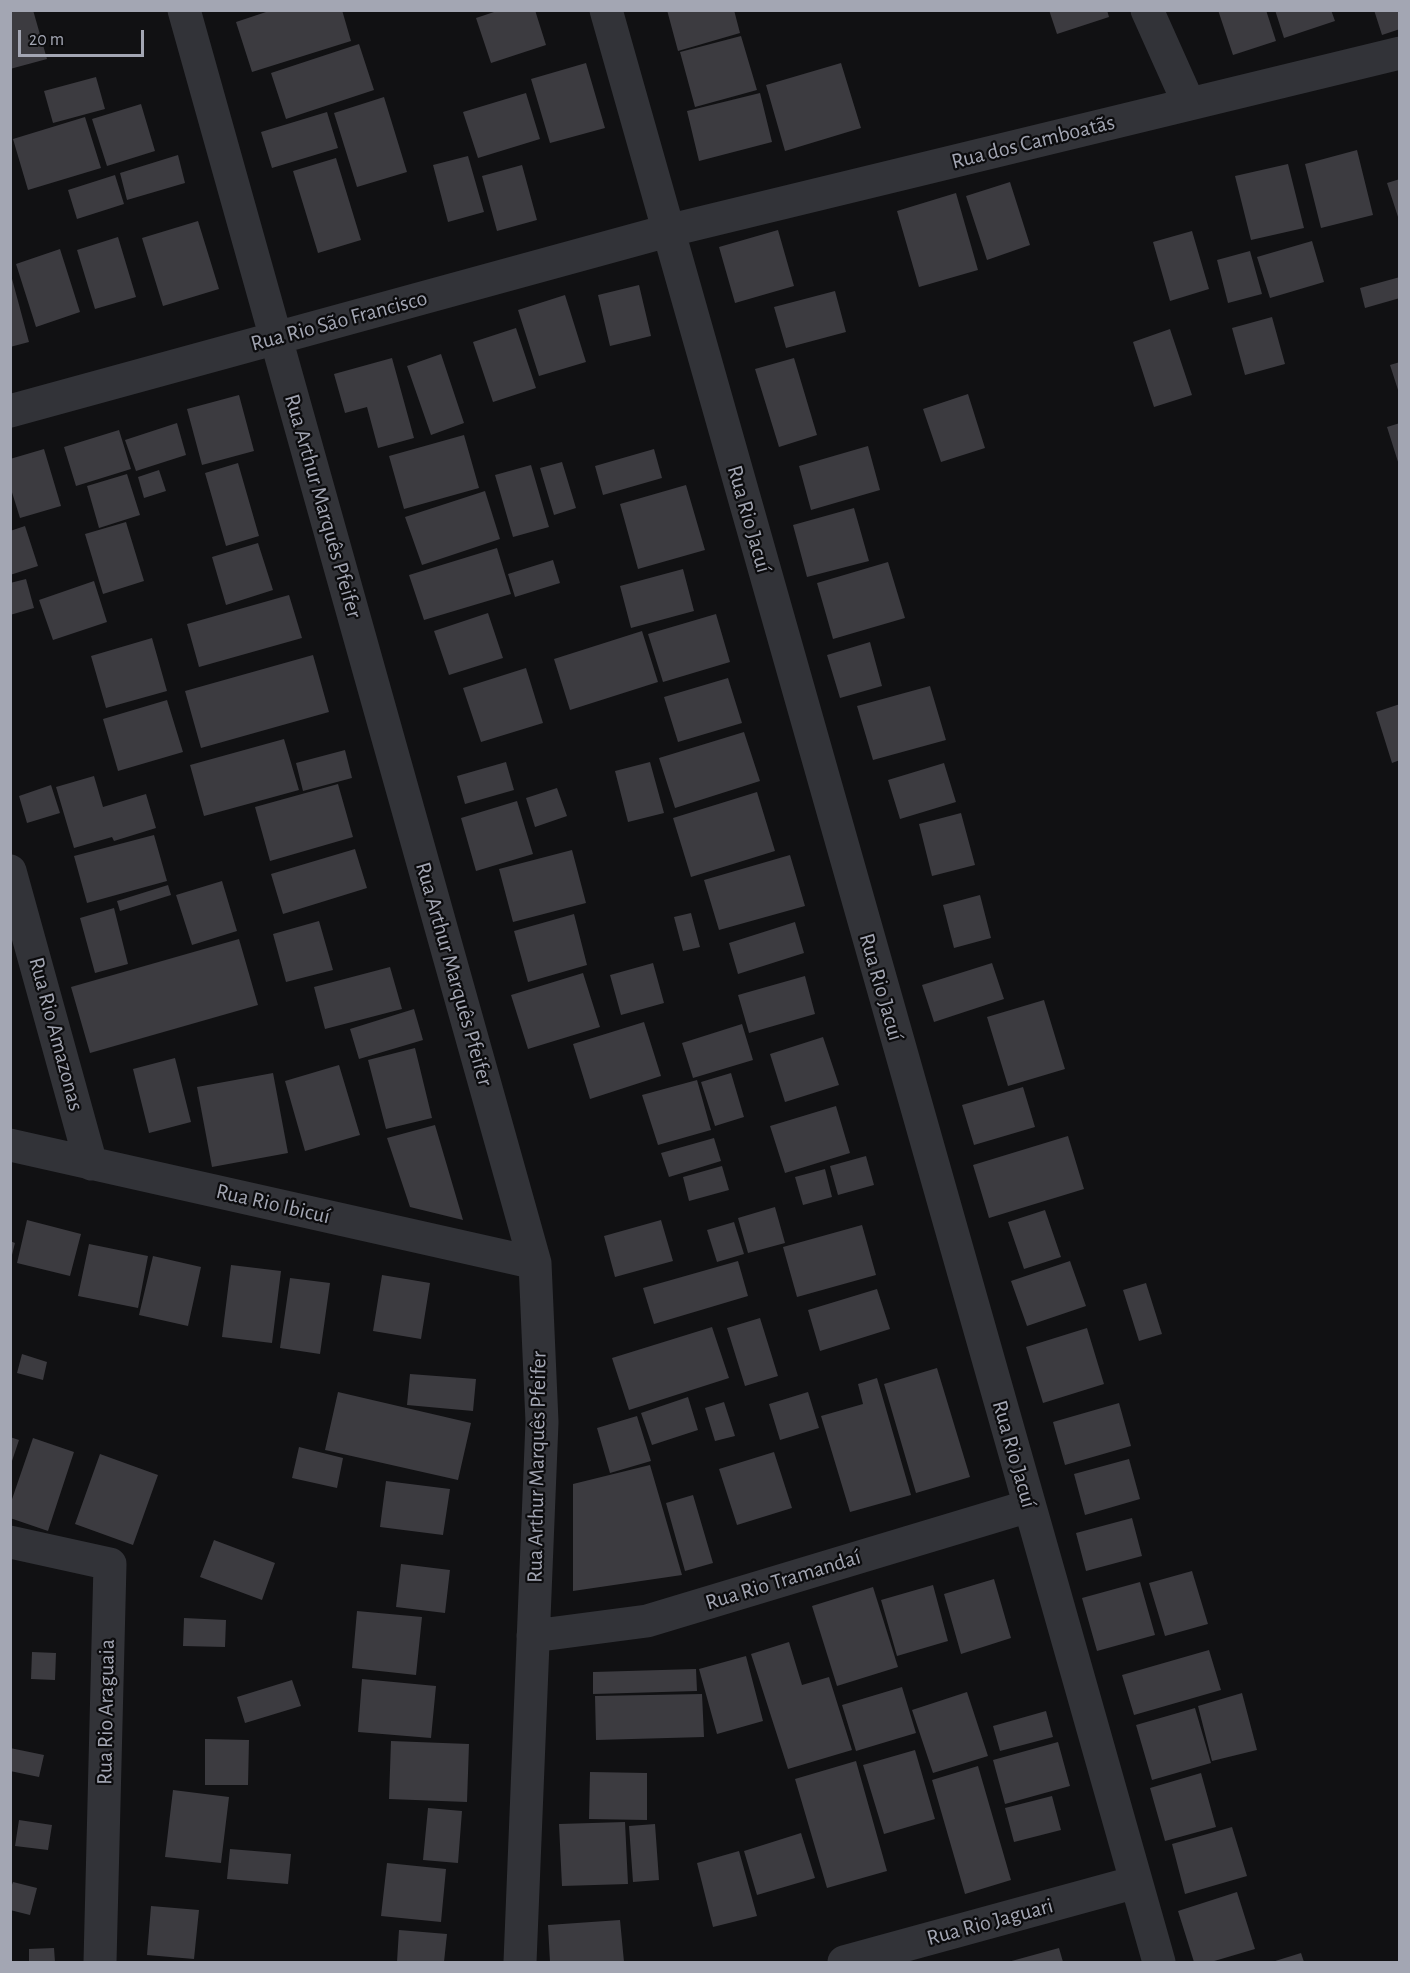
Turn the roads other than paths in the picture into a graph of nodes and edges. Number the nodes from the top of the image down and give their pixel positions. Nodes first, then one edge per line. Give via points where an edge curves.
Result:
1 (184, 10) edge
2 (606, 10) edge
3 (1147, 10) edge
4 (1400, 53) edge
5 (1189, 104) junction
6 (667, 231) junction
7 (276, 338) junction
8 (10, 411) edge
9 (10, 870) edge
10 (10, 1146) edge
11 (92, 1164) junction
12 (535, 1263) junction
13 (1029, 1506) junction
14 (10, 1542) edge
15 (533, 1636) junction
16 (1136, 1882) junction
17 (100, 1962) edge
18 (520, 1962) edge
19 (844, 1962) edge
20 (1159, 1962) edge

1 - 7 street, Rua Arthur Marquês Pfeifer
2 - 6 street, Rua Rio Jacuí
3 - 5 street
4 - 5 street, Rua dos Camboatãs
5 - 6 street, Rua dos Camboatãs
6 - 7 street, Rua Rio São Francisco
6 - 13 street, Rua Rio Jacuí
7 - 8 street, Rua Rio São Francisco
7 - 12 street, Rua Arthur Marquês Pfeifer
9 - 11 street, Rua Rio Amazonas
10 - 11 street, Rua Rio Ibicuí
11 - 12 street, Rua Rio Ibicuí
12 - 15 street, Rua Arthur Marquês Pfeifer via 542,1422
13 - 15 street, Rua Rio Tramandaí via 647,1621
13 - 16 street, Rua Rio Jacuí
14 - 17 street, Rua Rio Araguaia via 110,1564
15 - 18 street, Rua Arthur Marquês Pfeifer
16 - 19 street, Rua Rio Jaguari
16 - 20 street, Rua Rio Jacuí

